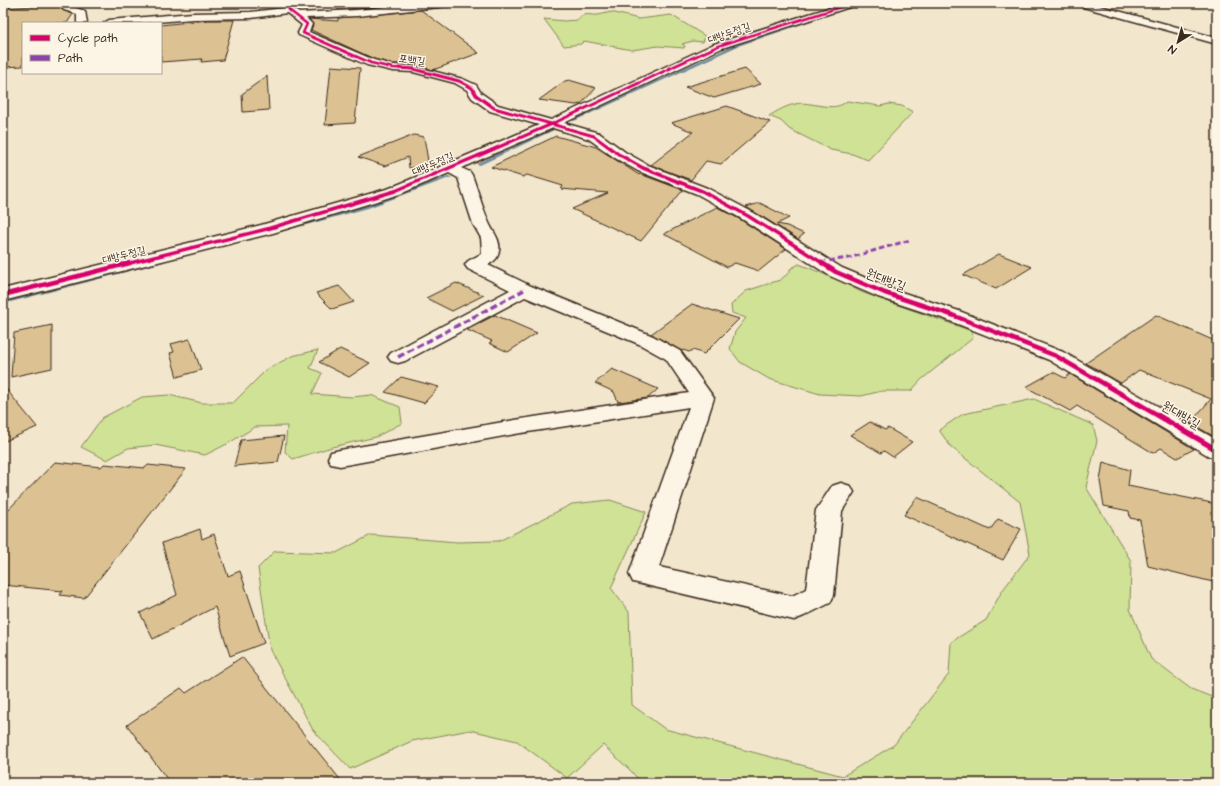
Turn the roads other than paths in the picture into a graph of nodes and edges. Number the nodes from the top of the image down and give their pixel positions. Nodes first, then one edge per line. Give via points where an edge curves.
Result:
1 (70, 3) edge
2 (448, 3) edge
3 (853, 3) edge
4 (1079, 3) edge
5 (291, 10) edge
6 (82, 22) edge
7 (120, 22) edge
8 (1217, 41) edge
9 (552, 124) junction
10 (449, 168) junction
11 (524, 290) junction
12 (3, 295) edge
13 (398, 356) dead end
14 (702, 398) junction
15 (1217, 450) edge
16 (340, 458) dead end
17 (841, 492) dead end

1 - 6 street via 67,8 82,14
2 - 5 street via 357,13
3 - 9 street, 대방두정길 via 718,46
4 - 8 street
5 - 7 street via 251,15 186,16
5 - 9 street, 포백길 via 307,24 302,33 327,45 371,63 419,70 459,81 472,88 476,95 494,108
9 - 10 street, 대방두정길
9 - 15 street, 원대방길 via 594,136 642,168 702,191 748,216 836,272 885,293 952,314 1056,356
10 - 11 street via 465,175 481,224 489,238 489,257 474,265
10 - 12 street, 대방두정길 via 395,190 267,229
11 - 13 street
11 - 14 street via 646,340 673,355
14 - 16 street
14 - 17 street via 643,574 794,608 820,595 829,510

